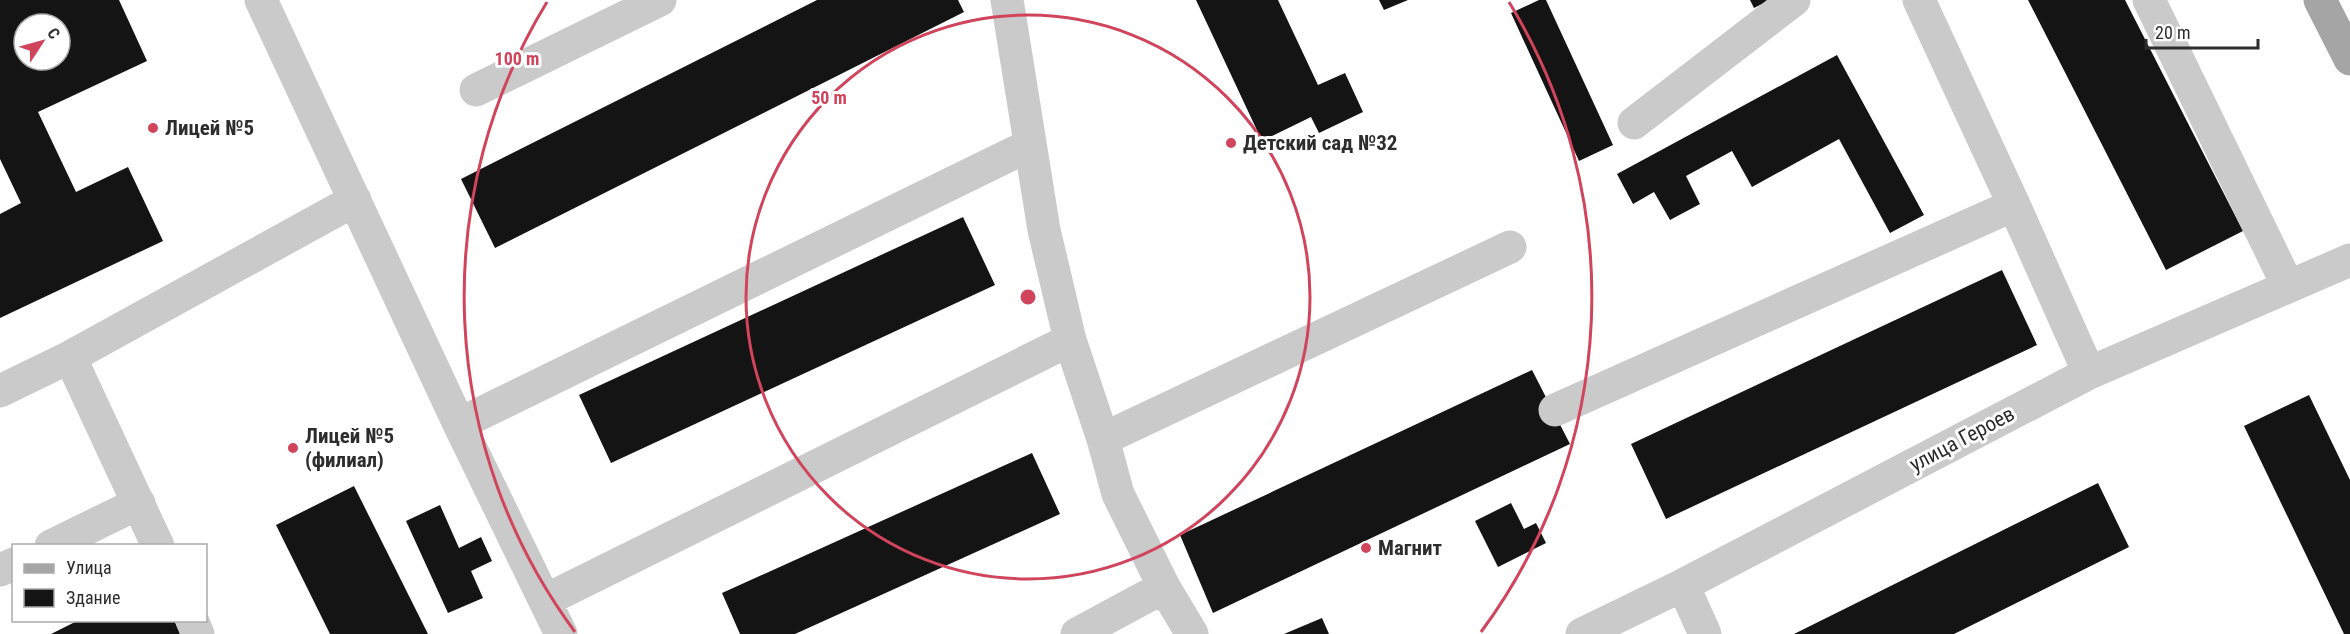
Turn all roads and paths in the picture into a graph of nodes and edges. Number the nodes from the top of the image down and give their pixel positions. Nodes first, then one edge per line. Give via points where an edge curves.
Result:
1 (261, 0) edge
2 (660, 0) edge
3 (1007, 0) edge
4 (1794, 0) edge
5 (1919, 0) edge
6 (2149, 0) edge
7 (2320, 0) edge
8 (2350, 59) edge
9 (476, 90) dead end
10 (1634, 123) dead end
11 (1030, 146) junction
12 (355, 200) junction
13 (2014, 205) junction
14 (1510, 247) dead end
15 (2350, 260) edge
16 (2288, 286) junction
17 (1070, 340) junction
18 (70, 357) junction
19 (2089, 373) junction
20 (0, 392) edge
21 (1555, 410) dead end
22 (459, 424) junction
23 (1103, 439) junction
24 (139, 503) junction
25 (55, 544) edge
26 (157, 544) edge
27 (1683, 585) junction
28 (1164, 587) junction
29 (546, 600) junction
30 (561, 634) edge
31 (1077, 634) edge
32 (1192, 634) edge
33 (1582, 634) edge
34 (1705, 634) edge

1 - 12 street
2 - 9 street
3 - 11 street
4 - 10 street
5 - 13 street
6 - 16 street
7 - 8 main road
11 - 17 street via 1044,230
11 - 22 street
12 - 18 street
12 - 22 street
13 - 19 street
13 - 21 street
14 - 23 street
15 - 16 street, улица Героев
16 - 19 street, улица Героев
17 - 23 street
17 - 29 street
18 - 20 street
18 - 24 street
19 - 27 street, улица Героев
22 - 29 street
23 - 28 street via 1118,494
24 - 25 street
24 - 26 street
27 - 33 street, улица Героев
27 - 34 street
28 - 31 street
28 - 32 street
29 - 30 street

